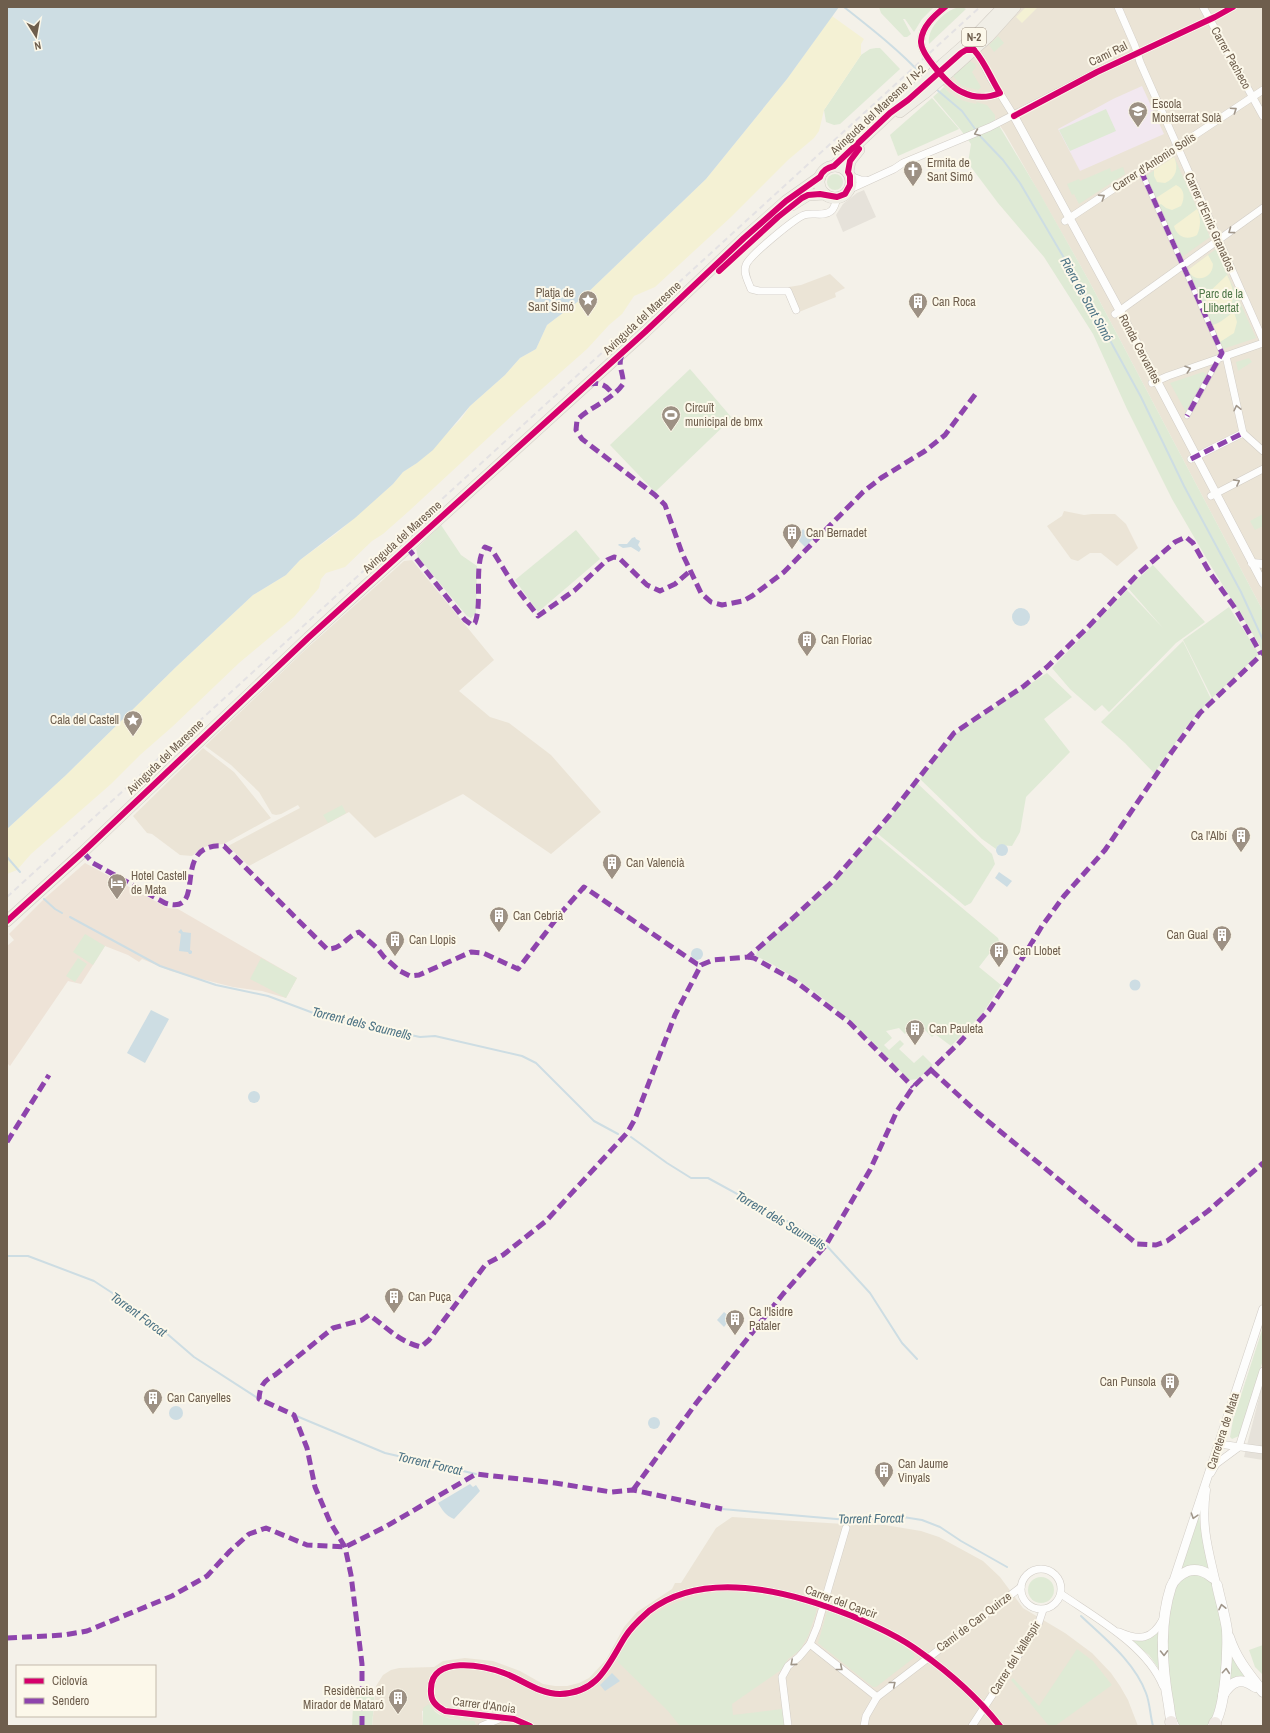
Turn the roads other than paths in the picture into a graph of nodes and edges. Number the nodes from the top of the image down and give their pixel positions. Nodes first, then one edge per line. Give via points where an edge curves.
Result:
1 (946, 7) edge
2 (1003, 7) edge
3 (1008, 7) edge
4 (1015, 7) edge
5 (1118, 7) edge
6 (1203, 7) edge
7 (1233, 7) edge
8 (1212, 18) junction
9 (974, 50) junction
10 (1136, 53) junction
11 (944, 70) junction
12 (923, 88) junction
13 (1263, 90) edge
14 (1000, 93) junction
15 (1253, 97) junction
16 (1014, 116) junction
17 (1263, 116) edge
18 (1177, 147) junction
19 (834, 166) junction
20 (1141, 171) junction
21 (849, 174) junction
22 (820, 177) junction
23 (871, 179) junction
24 (848, 190) junction
25 (825, 194) junction
26 (837, 197) junction
27 (1263, 208) edge
28 (1068, 219) junction
29 (1218, 240) junction
30 (1183, 265) junction
31 (796, 310) dead end
32 (1117, 312) junction
33 (645, 332) junction
34 (1263, 341) edge
35 (1222, 357) junction
36 (1154, 382) junction
37 (1187, 416) dead end
38 (1243, 432) junction
39 (1263, 451) edge
40 (1194, 458) junction
41 (1263, 468) edge
42 (1213, 495) junction
43 (1252, 562) junction
44 (1263, 564) edge
45 (1262, 580) edge
46 (7, 921) edge
47 (1263, 1309) edge
48 (1263, 1371) edge
49 (1219, 1444) junction
50 (1239, 1447) junction
51 (1263, 1450) edge
52 (1207, 1479) junction
53 (846, 1528) dead end
54 (1215, 1582) junction
55 (1171, 1586) junction
56 (1021, 1587) junction
57 (1061, 1594) junction
58 (822, 1604) junction
59 (1043, 1610) junction
60 (1166, 1614) junction
61 (1110, 1628) junction
62 (1227, 1629) junction
63 (810, 1644) junction
64 (928, 1658) junction
65 (448, 1666) joint
66 (1263, 1692) edge
67 (1167, 1695) junction
68 (876, 1697) junction
69 (1222, 1699) junction
70 (984, 1706) junction
71 (503, 1718) junction
72 (1173, 1725) edge
73 (1214, 1725) edge
74 (482, 1726) edge
75 (530, 1726) edge
76 (788, 1726) edge
77 (864, 1726) edge
78 (972, 1726) edge
79 (1000, 1726) edge

1 - 11 street via 931,20 923,32 920,43 922,50
2 - 11 main road, Avinguda del Maresme / N-2 / N-2
3 - 9 main road via 976,41
4 - 9 main road, Avinguda del Maresme / N-2 / N-2
5 - 10 street, Carrer d'Enric Granados
6 - 8 street, Carrer Pacheco
7 - 8 street, Camí Ral
8 - 10 street, Camí Ral
8 - 15 street, Carrer Pacheco
9 - 11 main road, Avinguda del Maresme / N-2 / N-2
9 - 14 street
10 - 16 street, Camí Ral
10 - 18 street, Carrer d'Enric Granados
11 - 12 main road, Avinguda del Maresme / N-2 / N-2, bridge
11 - 14 street via 962,92 985,97
12 - 19 main road, Avinguda del Maresme / N-2 / N-2 via 890,113
12 - 21 main road, Avinguda del Maresme / N-2 / N-2 via 907,106 865,143 850,161
13 - 15 street, Carrer d'Antonio Solis
14 - 16 street
15 - 17 street, Carrer Pacheco
18 -> 15 street, Carrer d'Antonio Solis
16 -> 23 street, Camí Ral
16 - 28 street, Ronda Cervantes
18 - 20 street, Carrer d'Antonio Solis
18 - 29 street, Carrer d'Enric Granados
19 - 21 main road via 843,168
19 - 22 main road via 823,171
28 -> 20 street, Carrer d'Antonio Solis
20 - 30 street
21 - 23 street via 861,180
21 - 24 main road
22 - 25 main road via 820,186
22 - 33 main road, Avinguda del Maresme via 786,200
23 - 24 street, Camí Ral
24 - 26 main road
25 - 26 main road
25 - 33 main road, Avinguda del Maresme via 802,198
26 - 31 street via 830,212 808,214 797,219 746,263 745,271 751,288 759,291 788,291
27 -> 29 street
28 - 32 street, Ronda Cervantes
29 - 30 street
29 - 34 street, Carrer d'Enric Granados
30 - 32 street
30 - 35 street
32 - 36 street, Ronda Cervantes
33 - 46 main road, Avinguda del Maresme via 308,638
34 - 35 street
36 -> 35 street
35 - 37 street
38 -> 35 street
36 - 40 street, Ronda Cervantes
38 - 39 street
38 - 40 street
40 - 42 street, Ronda Cervantes
42 -> 41 street
42 - 43 street, Ronda Cervantes
43 - 44 street
43 - 45 street, Ronda Cervantes
47 - 49 street, Carretera de Mata
48 - 50 street, Carretera de Mata
49 - 50 street
49 - 52 street, Carretera de Mata
50 - 51 street
50 - 52 street, Carretera de Mata via 1216,1464
52 - 54 street via 1203,1523
52 -> 55 street
53 - 58 street
54 - 55 main road via 1201,1571 1192,1570 1178,1576
62 -> 54 main road
55 - 60 main road
56 - 57 street via 1028,1574 1041,1569 1048,1570 1059,1580
56 - 59 street via 1029,1606
56 - 64 street, Camí de Can Quirze
57 - 59 street via 1055,1605
57 - 61 street
58 - 63 street
58 - 64 street, Carrer del Capcir via 879,1628
58 - 65 street, Carrer del Capcir via 740,1588 682,1593 650,1611 626,1636 608,1669 595,1682 573,1692 560,1694 542,1691 489,1668
59 - 70 street, Carrer del Vallespir via 1038,1625
60 - 61 street via 1157,1629 1147,1636 1134,1638
60 -> 67 main road via 1164,1652
61 - 67 street via 1143,1655 1154,1669
62 - 66 main road via 1237,1657
69 -> 62 main road
63 -> 68 street
63 -> 76 street via 788,1666 782,1677
68 -> 64 street, Camí de Can Quirze
64 - 70 street, Carrer del Capcir via 958,1681
65 - 71 street, Carrer d'Anoia via 432,1680 432,1700 437,1706 445,1712
66 - 69 main road via 1242,1681 1230,1686
67 - 72 main road
68 - 77 street, Camí de Can Quirze
69 - 73 main road
70 - 78 street, Carrer del Vallespir
70 - 79 street, Carrer del Capcir
71 - 74 street
71 - 75 street, Carrer d'Anoia via 520,1720

